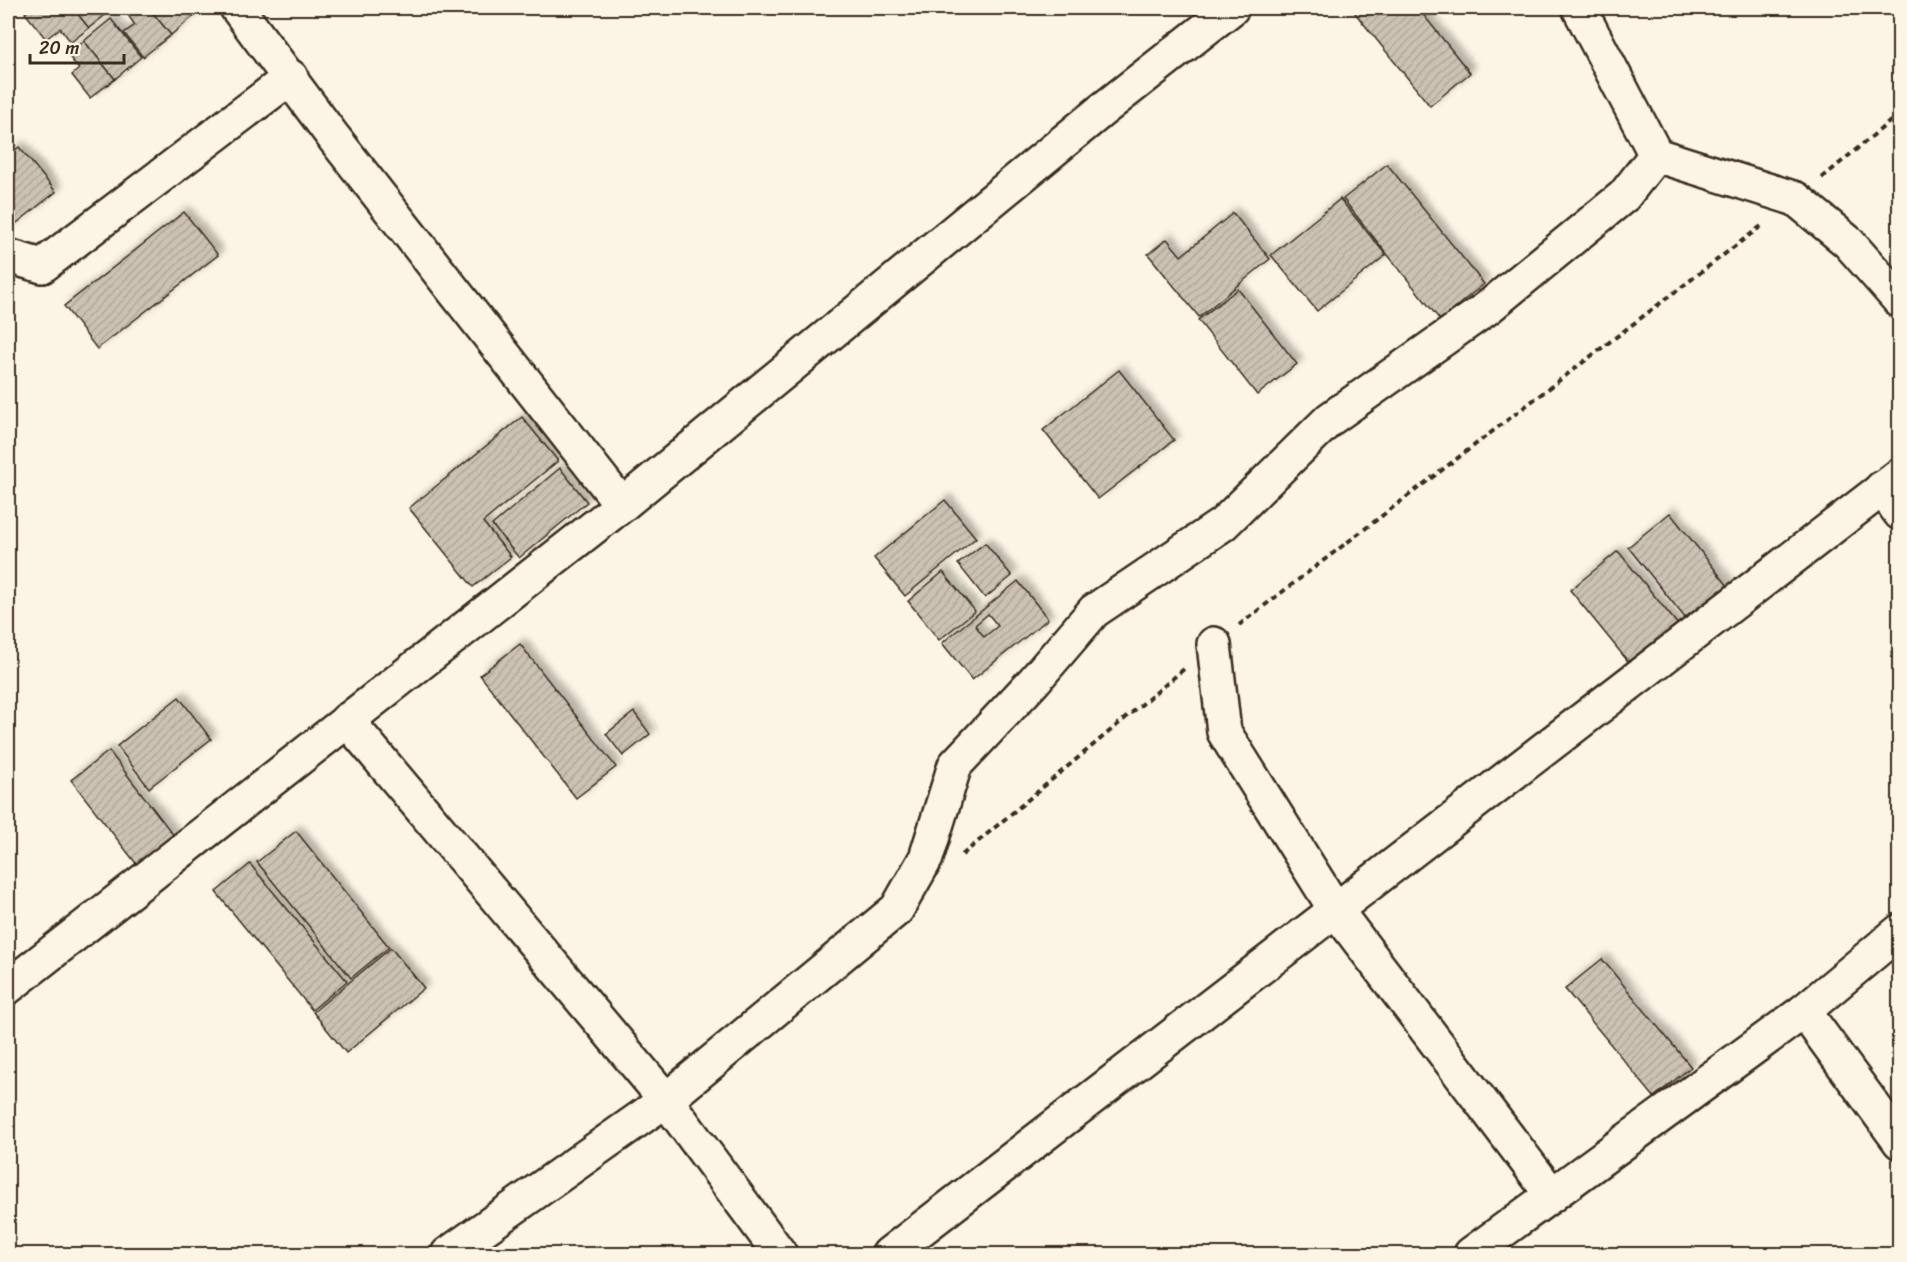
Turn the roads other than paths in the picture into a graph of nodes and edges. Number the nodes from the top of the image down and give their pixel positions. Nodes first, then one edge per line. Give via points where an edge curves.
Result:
1 (237, 8) edge
2 (1232, 8) edge
3 (1579, 8) edge
4 (291, 77) junction
5 (1656, 155) junction
6 (8, 256) edge
7 (1899, 302) edge
8 (1894, 492) edge
9 (622, 505) junction
10 (1214, 644) road end
11 (346, 720) junction
12 (1335, 909) junction
13 (1899, 932) edge
14 (8, 987) edge
15 (1804, 1011) junction
16 (666, 1100) junction
17 (1899, 1142) edge
18 (1552, 1195) junction
19 (448, 1254) edge
20 (780, 1254) edge
21 (889, 1254) edge
22 (1471, 1254) edge

1 - 4 street
2 - 9 street via 1102,110
3 - 5 street
4 - 6 street via 42,266
4 - 9 street via 334,138
5 - 7 street via 1796,199 1848,242
5 - 16 street via 1624,196 1486,309 1330,419 1223,524 1094,611 955,765 926,858 897,909
8 - 12 street
9 - 11 street
10 - 12 street via 1224,732
11 - 14 street
11 - 16 street
12 - 18 street
12 - 21 street
13 - 15 street
15 - 17 street
15 - 18 street
16 - 19 street
16 - 20 street
18 - 22 street

